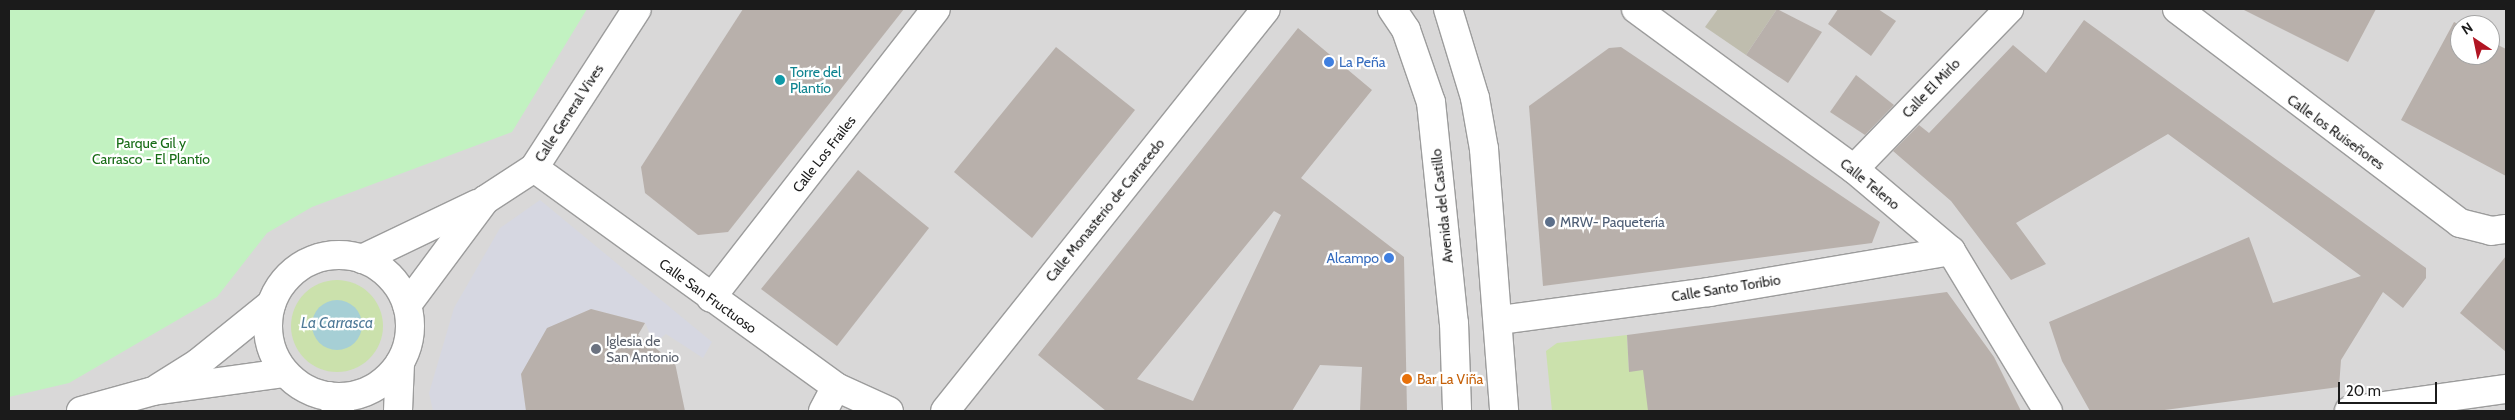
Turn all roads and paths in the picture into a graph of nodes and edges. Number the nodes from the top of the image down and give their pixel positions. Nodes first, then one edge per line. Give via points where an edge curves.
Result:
1 (636, 9) edge
2 (936, 9) edge
3 (1266, 9) edge
4 (1392, 9) edge
5 (1636, 9) edge
6 (2009, 9) edge
7 (2177, 9) edge
8 (1452, 12) edge
9 (534, 168) junction
10 (1854, 169) junction
11 (485, 200) junction
12 (2506, 229) edge
13 (1951, 251) junction
14 (362, 259) junction
15 (711, 298) junction
16 (271, 304) junction
17 (407, 304) junction
18 (1500, 320) junction
19 (400, 362) junction
20 (285, 373) junction
21 (836, 388) junction
22 (2506, 389) edge
23 (153, 391) junction
24 (334, 404) edge
25 (81, 411) edge
26 (398, 411) edge
27 (823, 411) edge
28 (889, 411) edge
29 (945, 411) edge
30 (1457, 411) edge
31 (1504, 411) edge
32 (2048, 411) edge
33 (2349, 411) edge

1 - 9 street, Calle General Vives
2 - 15 street, Calle Los Frailes
3 - 29 street, Calle Monasterio de Carracedo
4 - 30 street, Avenida del Castillo via 1406,30 1431,102 1454,323
5 - 10 street, Calle Teleno
6 - 10 street, Calle El Mirlo
7 - 12 street, Calle los Ruiseñores via 2460,223 2491,231
8 - 18 street via 1476,98 1484,149
9 - 11 street, Calle General Vives
9 - 15 street, Calle San Fructuoso
10 - 13 street, Calle Teleno
11 - 14 street, Calle General Vives
11 - 17 street, Calle General Vives
13 - 18 street, Calle Santo Toribio via 1709,292
13 - 32 street, Calle Teleno
14 - 16 street via 325,257 297,268 281,284
14 - 17 street via 390,276
15 - 21 street, Calle San Fructuoso
16 - 20 street via 269,340
16 - 23 street via 198,363
17 - 19 street via 410,324
18 - 31 street
19 - 24 street via 369,390
19 - 26 street
20 - 23 street
20 - 24 street
21 - 27 street
21 - 28 street, Calle San Fructuoso
22 - 33 street
23 - 25 street

